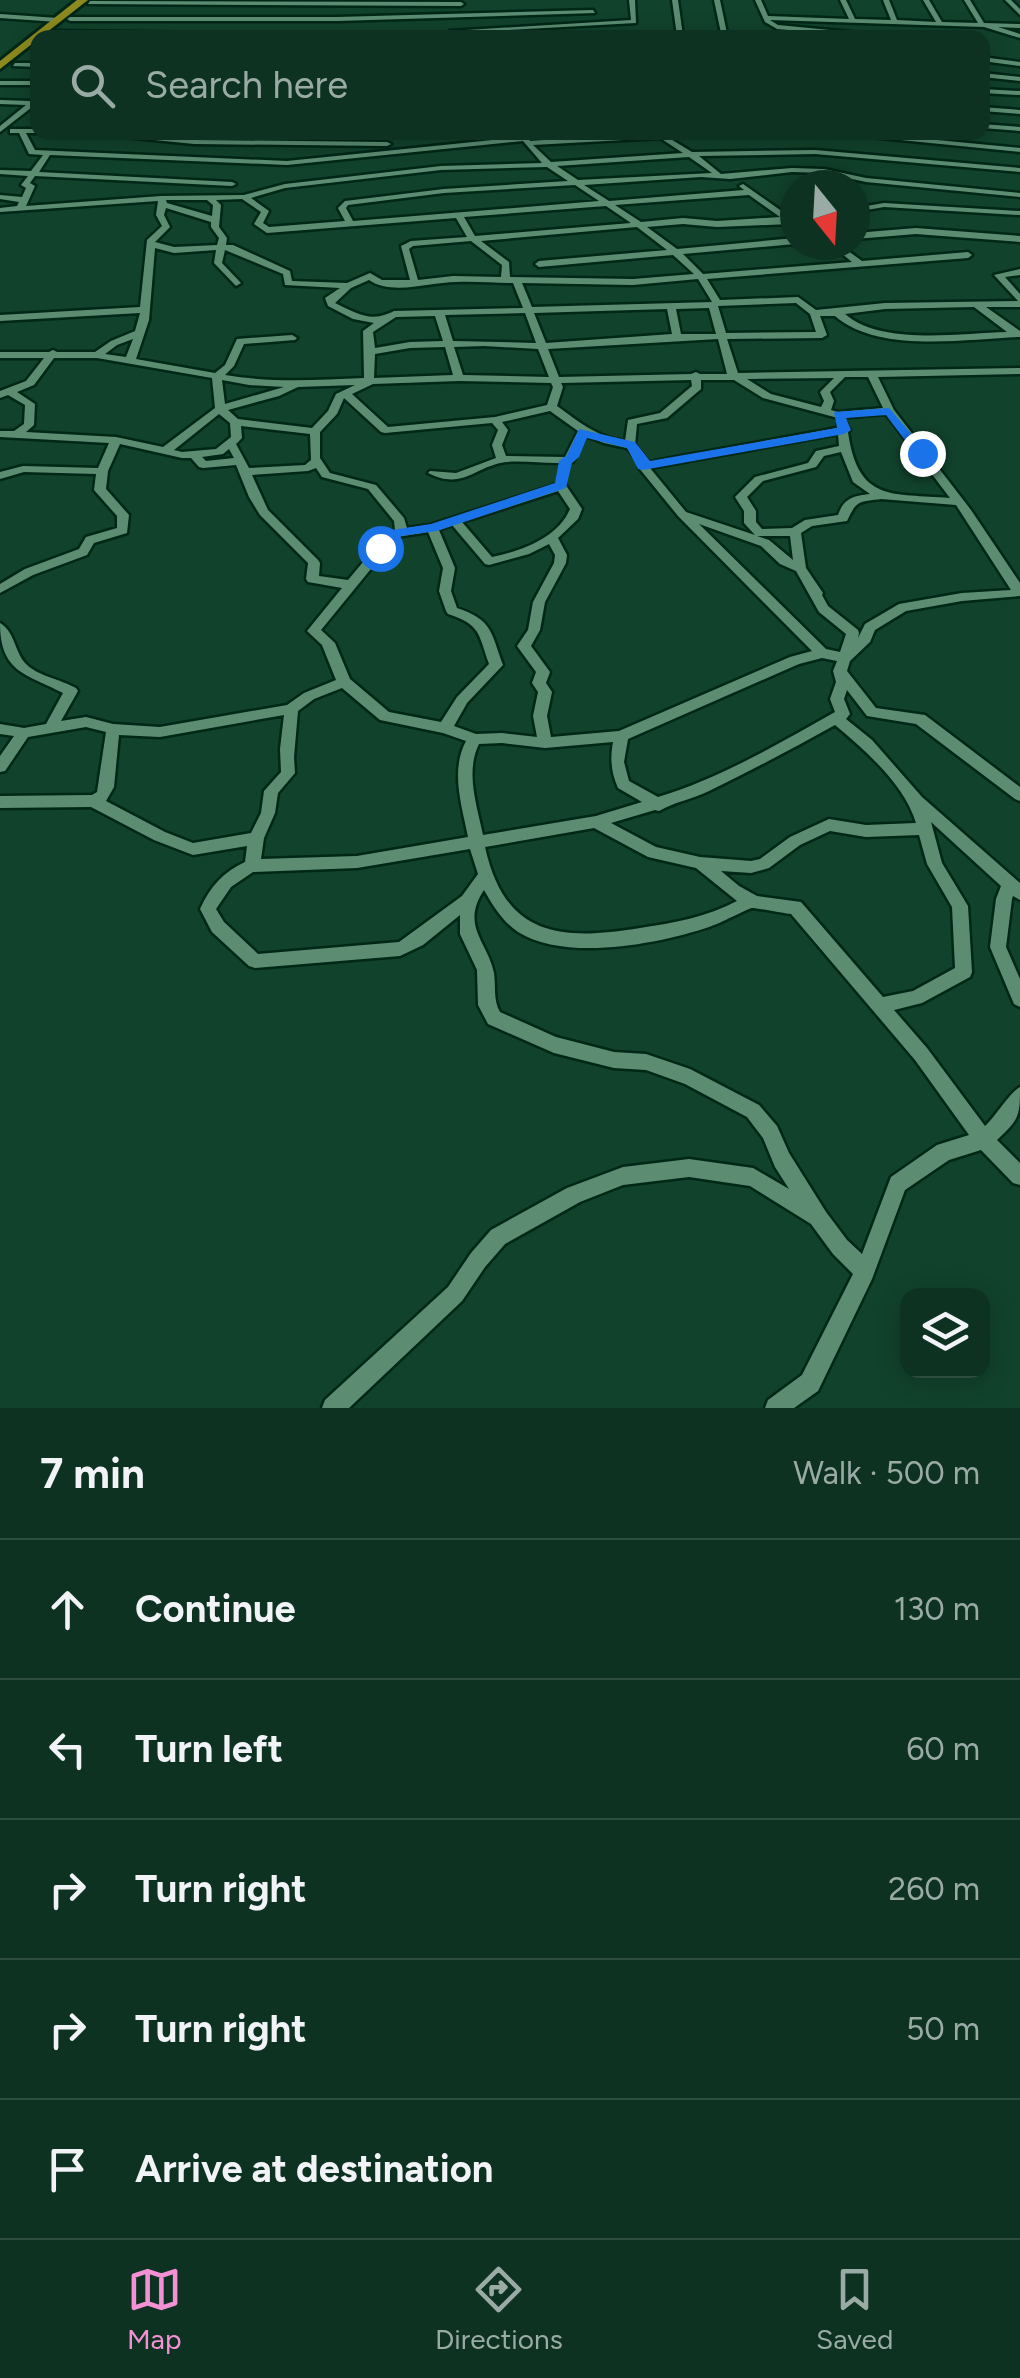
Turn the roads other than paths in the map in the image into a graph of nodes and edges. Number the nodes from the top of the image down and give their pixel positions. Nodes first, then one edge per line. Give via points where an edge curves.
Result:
1 (510, 0) edge
2 (551, 0) edge
3 (632, 0) edge
4 (675, 0) edge
5 (717, 0) edge
6 (758, 0) edge
7 (800, 0) edge
8 (843, 0) edge
9 (886, 0) edge
10 (926, 0) edge
11 (967, 0) edge
12 (1008, 0) edge
13 (89, 1) edge
14 (346, 2) edge
15 (462, 2) edge
16 (592, 2) edge
17 (550, 12) junction
18 (593, 12) junction
19 (508, 13) junction
20 (1020, 14) edge
21 (0, 16) edge
22 (457, 16) junction
23 (765, 18) junction
24 (807, 18) junction
25 (70, 19) junction
26 (337, 19) junction
27 (821, 19) junction
28 (58, 20) junction
29 (318, 20) junction
30 (853, 21) junction
31 (895, 22) junction
32 (601, 23) junction
33 (940, 23) junction
34 (982, 24) junction
35 (1020, 26) edge
36 (47, 30) edge
37 (57, 30) edge
38 (310, 30) edge
39 (491, 30) edge
40 (606, 30) edge
41 (679, 30) edge
42 (723, 30) edge
43 (798, 30) edge
44 (820, 30) edge
45 (1020, 36) edge
46 (30, 45) edge
47 (30, 51) edge
48 (0, 55) edge
49 (14, 60) junction
50 (990, 60) edge
51 (30, 63) edge
52 (1019, 64) edge
53 (0, 66) edge
54 (990, 76) edge
55 (1020, 79) edge
56 (0, 80) edge
57 (30, 83) edge
58 (990, 91) edge
59 (1010, 92) junction
60 (1020, 93) edge
61 (0, 102) edge
62 (30, 102) edge
63 (30, 107) edge
64 (990, 110) edge
65 (1019, 112) edge
66 (990, 127) edge
67 (1020, 129) edge
68 (1, 130) edge
69 (22, 132) junction
70 (30, 132) edge
71 (171, 140) edge
72 (501, 140) edge
73 (527, 140) edge
74 (667, 140) edge
75 (854, 140) edge
76 (937, 140) edge
77 (956, 140) edge
78 (428, 146) junction
79 (1020, 150) edge
80 (48, 153) junction
81 (362, 155) junction
82 (686, 155) junction
83 (855, 156) junction
84 (937, 162) junction
85 (546, 164) junction
86 (442, 168) junction
87 (1020, 170) edge
88 (0, 172) edge
89 (36, 174) junction
90 (718, 175) junction
91 (382, 176) junction
92 (730, 177) junction
93 (345, 180) junction
94 (578, 183) junction
95 (232, 184) dead end
96 (942, 185) junction
97 (751, 192) junction
98 (1020, 195) edge
99 (0, 197) edge
100 (244, 197) junction
101 (210, 198) junction
102 (162, 201) junction
103 (345, 203) junction
104 (22, 204) junction
105 (606, 206) junction
106 (870, 207) edge
107 (0, 210) edge
108 (780, 212) edge
109 (1020, 213) edge
110 (460, 218) junction
111 (216, 220) junction
112 (780, 221) edge
113 (350, 223) junction
114 (636, 225) junction
115 (870, 234) edge
116 (472, 238) junction
117 (1020, 238) edge
118 (780, 243) edge
119 (151, 244) junction
120 (220, 246) junction
121 (672, 250) junction
122 (968, 255) dead end
123 (855, 260) edge
124 (859, 263) junction
125 (539, 264) dead end
126 (1020, 272) edge
127 (703, 277) junction
128 (505, 280) junction
129 (517, 282) junction
130 (236, 283) dead end
131 (415, 283) junction
132 (322, 286) junction
133 (348, 286) junction
134 (333, 299) junction
135 (1020, 301) edge
136 (715, 304) junction
137 (976, 304) junction
138 (671, 306) junction
139 (144, 310) junction
140 (530, 310) junction
141 (439, 312) junction
142 (838, 312) junction
143 (814, 313) junction
144 (0, 318) edge
145 (381, 321) junction
146 (140, 333) junction
147 (1019, 336) edge
148 (292, 338) dead end
149 (678, 338) junction
150 (725, 338) junction
151 (450, 344) junction
152 (543, 346) junction
153 (370, 352) junction
154 (0, 355) edge
155 (51, 355) junction
156 (97, 355) junction
157 (130, 361) junction
158 (1004, 371) junction
159 (1020, 371) edge
160 (871, 372) junction
161 (844, 373) junction
162 (732, 374) junction
163 (696, 375) junction
164 (217, 376) junction
165 (459, 378) junction
166 (1020, 379) edge
167 (553, 380) junction
168 (250, 382) junction
169 (368, 382) junction
170 (332, 383) junction
171 (294, 384) junction
172 (6, 394) edge
173 (343, 395) junction
174 (247, 401) junction
175 (552, 407) junction
176 (220, 409) junction
177 (889, 411) junction
178 (832, 412) junction
179 (495, 420) junction
180 (235, 422) junction
181 (261, 423) junction
182 (844, 430) junction
183 (316, 431) junction
184 (583, 432) junction
185 (18, 433) junction
186 (0, 434) edge
187 (116, 440) junction
188 (630, 444) junction
189 (232, 445) junction
190 (845, 448) junction
191 (166, 450) junction
192 (194, 454) junction
193 (502, 459) junction
194 (566, 461) junction
195 (316, 462) junction
196 (643, 466) junction
197 (242, 467) junction
198 (102, 471) junction
199 (434, 473) dead end
200 (0, 476) edge
201 (561, 486) junction
202 (881, 496) junction
203 (959, 502) junction
204 (682, 514) junction
205 (454, 520) junction
206 (432, 528) junction
207 (401, 532) junction
208 (794, 532) junction
209 (551, 537) junction
210 (800, 568) junction
211 (351, 585) junction
212 (0, 588) edge
213 (0, 627) edge
214 (822, 653) junction
215 (8, 660) edge
216 (846, 660) junction
217 (344, 682) junction
218 (291, 709) junction
219 (837, 719) junction
220 (51, 727) junction
221 (445, 728) junction
222 (0, 729) edge
223 (113, 729) junction
224 (24, 732) junction
225 (620, 736) junction
226 (476, 739) junction
227 (545, 743) junction
228 (0, 767) edge
229 (1020, 795) edge
230 (94, 801) junction
231 (917, 801) junction
232 (0, 802) edge
233 (660, 805) junction
234 (596, 822) junction
235 (922, 829) junction
236 (256, 838) junction
237 (475, 844) junction
238 (700, 863) junction
239 (252, 866) junction
240 (486, 875) junction
241 (1015, 888) edge
242 (468, 901) junction
243 (750, 902) junction
244 (1020, 999) edge
245 (879, 1005) junction
246 (1020, 1096) edge
247 (984, 1140) junction
248 (1020, 1176) edge
249 (820, 1219) junction
250 (865, 1272) junction
251 (334, 1408) edge
252 (776, 1408) edge

1 - 19 street
2 - 17 street
3 - 32 street via 635,21
4 - 41 street
5 - 42 street
6 - 23 street
7 - 24 street
8 - 30 street
9 - 31 street
10 - 33 street
11 - 34 street
12 - 20 street
13 - 14 street
13 - 25 highway
13 - 28 highway
14 - 15 street
14 - 26 street
15 - 22 street
16 - 18 street
17 - 18 street
17 - 19 street
18 - 32 street
19 - 22 street
21 - 28 street
22 - 26 street
23 - 24 street
23 - 43 street
24 - 27 street
25 - 29 street
25 - 37 highway
26 - 29 street
27 - 30 street
27 - 44 street
28 - 36 highway
29 - 38 street
30 - 31 street
31 - 33 street
32 - 39 street
32 - 40 street
33 - 34 street
34 - 35 street
34 - 45 street
46 - 49 highway
47 - 49 highway
48 - 49 street
49 - 51 street
49 - 53 highway
49 - 56 highway
50 - 52 street
54 - 55 street
56 - 57 street
58 - 59 street
59 - 60 street
59 - 65 street
61 - 62 street
63 - 68 street
64 - 65 street
66 - 67 street
68 - 69 street
69 - 70 street
69 - 80 street via 32,152
71 - 78 street
72 - 78 street
73 - 85 street
74 - 82 street
75 - 83 street
76 - 84 street
77 - 79 street
78 - 81 street
78 - 86 street
80 - 81 street via 252,164
80 - 89 street
81 - 91 street
82 - 83 street
82 - 85 street
82 - 90 street
83 - 84 street
84 - 87 street
84 - 96 street
85 - 86 street
85 - 94 street
86 - 91 street
88 - 89 street
89 - 95 street
89 - 104 street via 25,185 31,186
90 - 92 street
90 - 94 street
91 - 93 street
92 - 96 street via 800,170
92 - 97 street
93 - 100 street
93 - 103 street
94 - 103 street
94 - 105 street
96 - 98 street
97 - 105 street
97 - 108 street
99 - 104 street
100 - 101 street
100 - 113 street via 265,210 258,224 266,230
101 - 102 street
101 - 111 street
102 - 104 street
102 - 111 street
102 - 119 street via 166,227
103 - 113 street
104 - 107 street
105 - 110 street
105 - 114 street
106 - 109 street
110 - 113 street
110 - 116 street
111 - 120 street
112 - 114 street
114 - 116 street
114 - 121 street
115 - 117 street
116 - 128 street via 506,264
116 - 131 street via 404,248
118 - 121 street
119 - 120 street via 174,250
119 - 139 street
120 - 130 street via 218,263
120 - 132 street via 288,273 288,283
121 - 125 street
121 - 127 street
122 - 124 street
123 - 124 street
124 - 127 street
126 - 135 street via 998,274
127 - 129 street
127 - 136 street
128 - 129 street
128 - 131 street
129 - 140 street
131 - 133 street via 380,283 370,276
132 - 133 street
132 - 134 street
133 - 134 street
134 - 145 street via 340,311
135 - 137 street
136 - 138 street
136 - 143 street via 798,300
136 - 150 street
137 - 142 street
137 - 147 street
138 - 140 street
138 - 149 street
139 - 144 street
139 - 146 street
140 - 141 street
140 - 152 street
141 - 145 street
141 - 151 street
142 - 143 street
142 - 147 street via 866,330 908,337
143 - 150 street via 822,335
145 - 153 street via 368,331
146 - 156 street
146 - 157 street
148 - 164 street via 240,341
149 - 150 street
149 - 152 street
150 - 162 street
151 - 152 street
151 - 153 street
151 - 165 street
152 - 167 street
153 - 169 street
154 - 155 street
155 - 156 street
155 - 172 street via 30,383
156 - 157 street
157 - 164 street
158 - 159 street
158 - 160 street
158 - 166 street
160 - 161 street
160 - 177 street
161 - 162 street
161 - 178 street via 825,392
162 - 163 street
162 - 178 street via 768,396
163 - 167 street
163 - 188 street via 698,388 663,416 632,422
164 - 168 street
164 - 176 street
165 - 167 street
165 - 169 street
167 - 175 street via 558,387
168 - 171 street
168 - 174 street
169 - 170 street
169 - 173 street
170 - 171 street
170 - 173 street via 329,390
171 - 174 street
172 - 185 street via 30,404 30,425
173 - 179 street via 385,430
173 - 183 street
174 - 176 street
174 - 181 street
175 - 179 street
175 - 184 street
176 - 180 street
176 - 191 street
177 - 178 street
177 - 203 street
178 - 182 street
179 - 193 street via 503,430 497,445
180 - 181 street
180 - 189 street
181 - 183 street
182 - 190 street
182 - 196 street
183 - 195 street
184 - 188 street
184 - 194 street
185 - 186 street
185 - 187 street
187 - 191 street
187 - 198 street
188 - 196 street
189 - 192 street
189 - 197 street
190 - 202 street via 857,480
190 - 208 street via 759,479 741,497 759,532
191 - 192 street
192 - 197 street via 203,466
193 - 194 street
193 - 199 street via 457,477
194 - 201 street
195 - 197 street via 297,469
195 - 207 street via 326,474 372,487 400,521
196 - 204 street
197 - 211 street via 274,528 311,558 312,579
198 - 200 street via 23,469
198 - 212 street via 100,490 124,515 122,530
201 - 205 street
201 - 209 street via 576,509
202 - 203 street
202 - 208 street via 855,499 843,518
203 - 216 street via 1018,589 1015,594 903,608 870,626
204 - 210 street via 765,543
204 - 214 street
205 - 206 street
205 - 209 street via 489,561 534,550
206 - 207 street
206 - 221 street via 448,568 445,592 452,611 482,627 496,665
207 - 211 street via 390,536
208 - 210 street
209 - 227 street via 560,563 524,646 543,672
210 - 216 street via 824,609 853,633
211 - 217 street via 313,631 328,643
213 - 215 street
214 - 216 street
214 - 225 street via 735,683
215 - 220 street via 70,691
216 - 219 street via 837,698 843,714
216 - 229 street via 858,699 872,712 920,718
217 - 218 street
217 - 221 street via 391,720
218 - 223 street via 160,732
218 - 236 street via 288,773 271,791
219 - 231 street
219 - 233 street
220 - 223 street via 86,722
220 - 224 street
221 - 226 street
222 - 224 street
223 - 230 street via 107,787
224 - 228 street
225 - 227 street
225 - 233 street via 623,784
226 - 227 street
226 - 237 street via 464,762
230 - 232 street
230 - 236 street via 180,847
231 - 235 street
231 - 241 street
233 - 234 street
234 - 237 street
234 - 238 street via 652,854
235 - 238 street via 829,826 764,864
235 - 245 street via 960,906 964,972 916,998
236 - 239 street
237 - 239 street via 357,862
237 - 240 street
238 - 243 street
239 - 242 street via 213,894 208,909 218,928 255,961 400,949
240 - 242 street
240 - 243 street via 507,915 545,939 612,942 698,926
241 - 244 street via 998,947
242 - 249 street via 468,934 485,970 494,1018 554,1045 690,1077 753,1111
243 - 245 street via 766,909 795,907
245 - 247 street
246 - 247 street
247 - 248 street
247 - 250 street via 944,1152 898,1184
249 - 250 street
249 - 251 street via 752,1176 689,1168 606,1182 498,1237 455,1294
250 - 252 street via 810,1383

